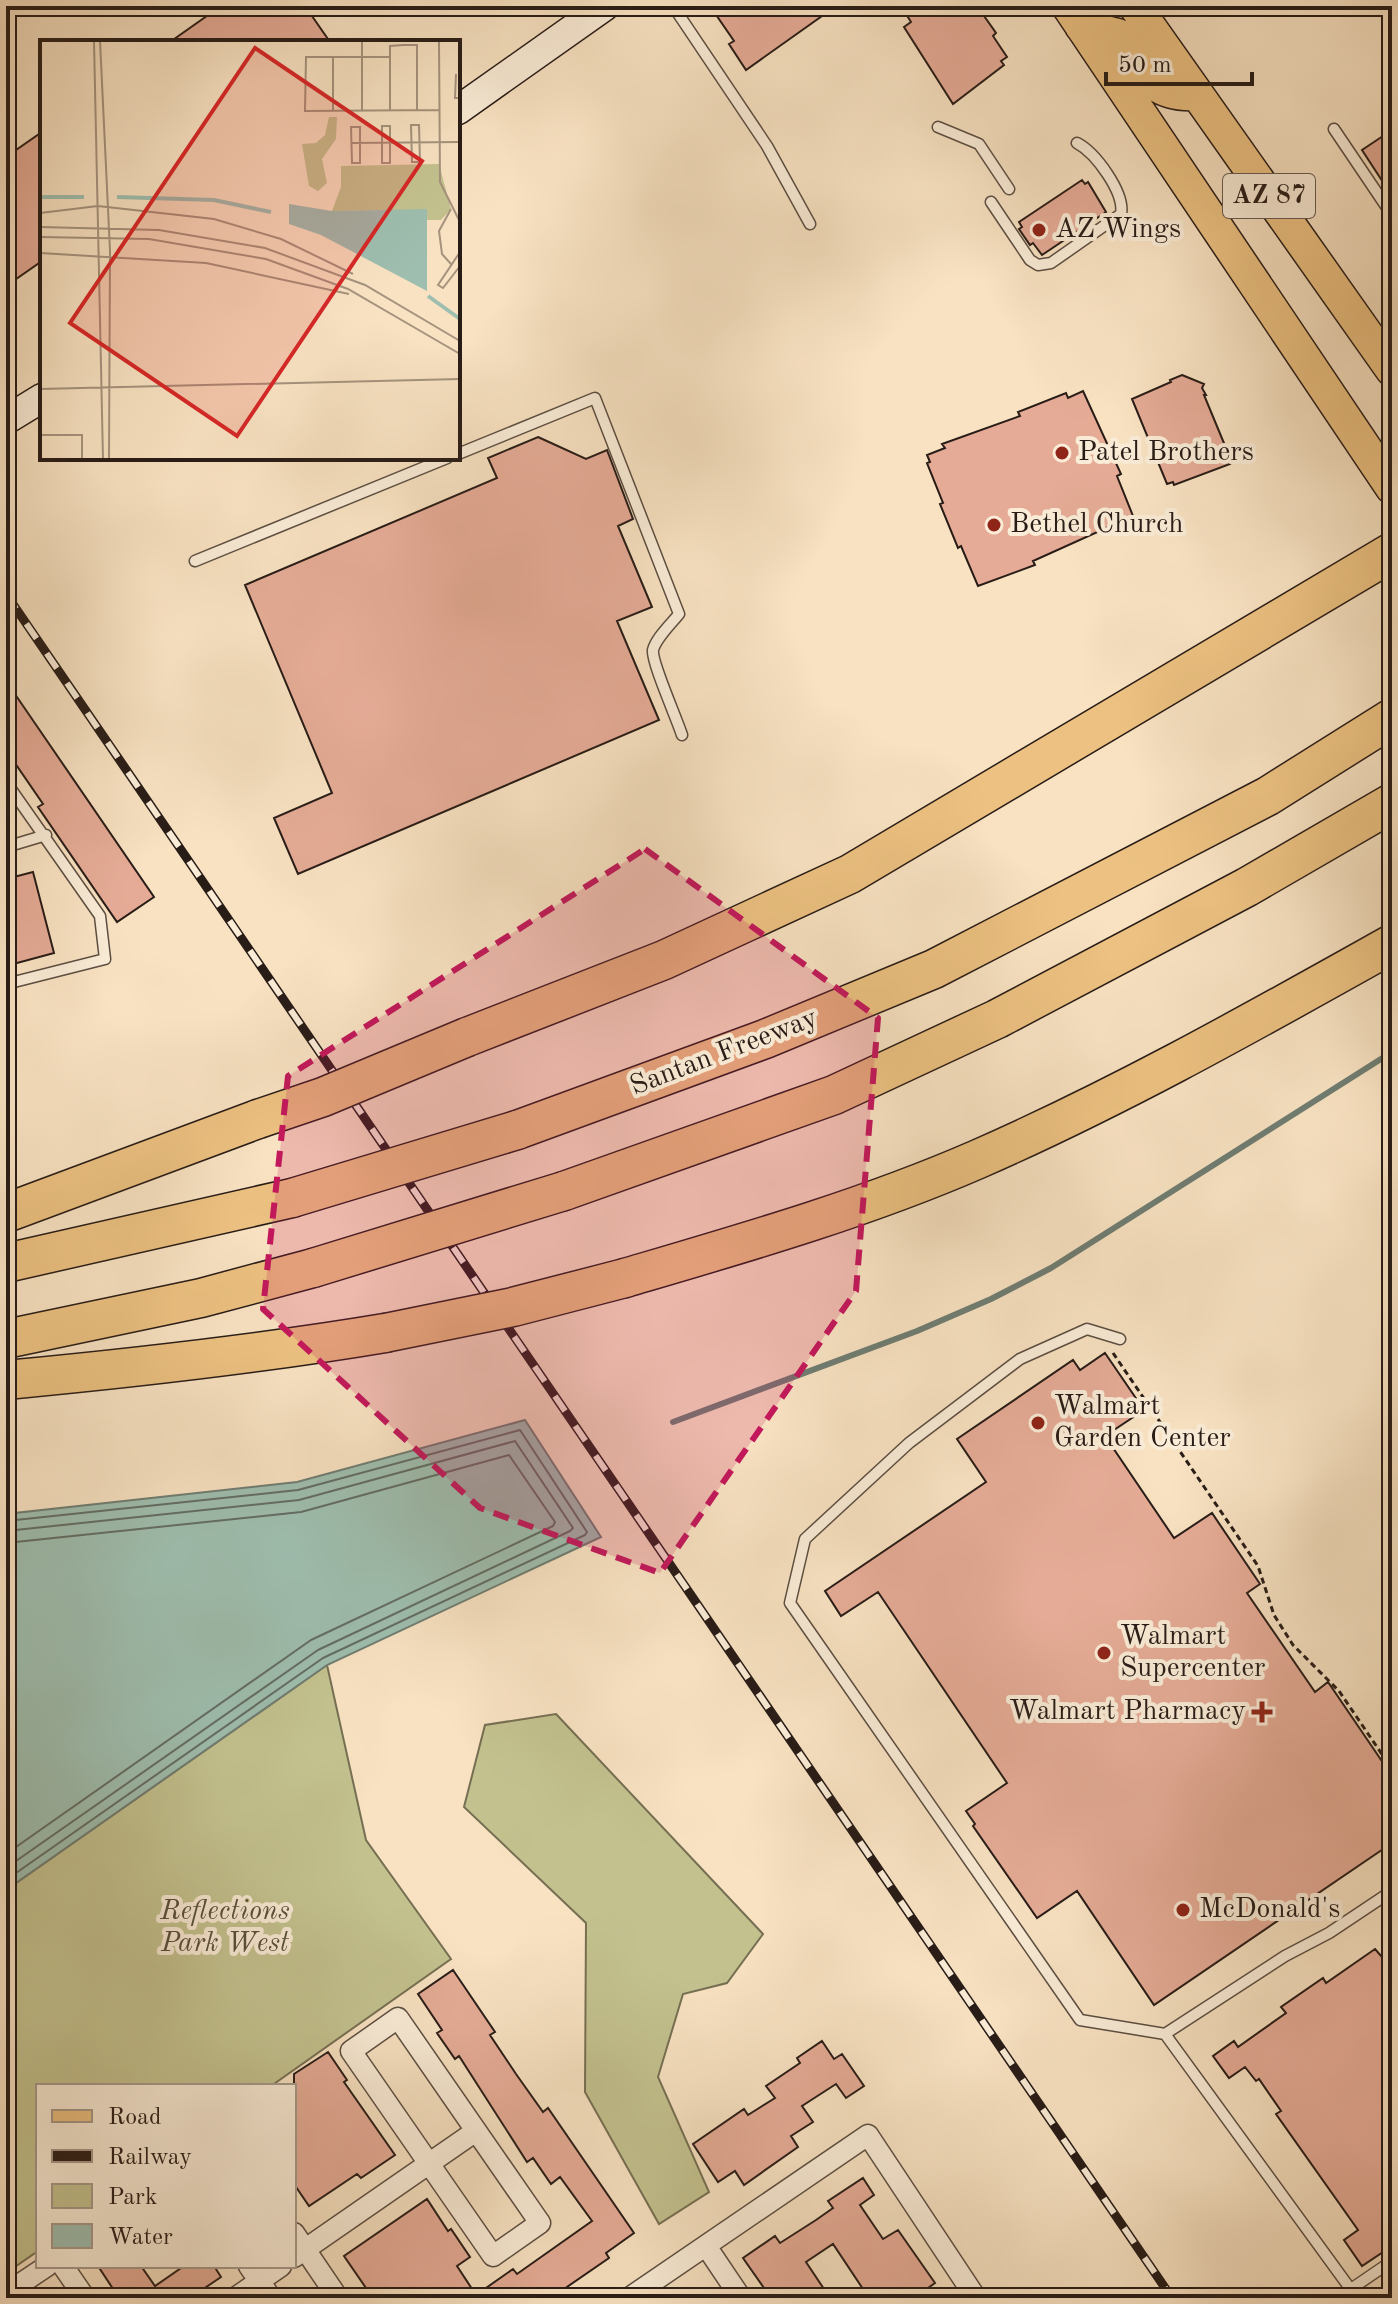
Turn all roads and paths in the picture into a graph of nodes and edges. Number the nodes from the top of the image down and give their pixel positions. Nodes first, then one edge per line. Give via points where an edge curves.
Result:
1 (605, 6) edge
2 (673, 6) edge
3 (1135, 6) edge
4 (1075, 16) edge
5 (1197, 94) junction
6 (460, 109) edge
7 (938, 127) dead end
8 (1334, 129) dead end
9 (1077, 143) dead end
10 (1009, 189) dead end
11 (991, 202) dead end
12 (1392, 215) edge
13 (810, 224) dead end
14 (1392, 370) edge
15 (40, 399) edge
16 (6, 420) edge
17 (460, 453) edge
18 (442, 460) edge
19 (1392, 488) edge
20 (1392, 552) edge
21 (195, 561) dead end
22 (1392, 718) edge
23 (682, 735) dead end
24 (6, 782) edge
25 (1392, 803) edge
26 (46, 835) junction
27 (6, 847) edge
28 (1392, 944) edge
29 (6, 984) edge
30 (6, 1213) edge
31 (6, 1263) edge
32 (6, 1339) edge
33 (1120, 1339) joint
34 (6, 1380) edge
35 (1392, 1769) edge
36 (1392, 1891) edge
37 (1165, 2034) junction
38 (476, 2131) junction
39 (429, 2163) junction
40 (298, 2246) edge
41 (706, 2246) junction
42 (1392, 2261) edge
43 (44, 2268) edge
44 (64, 2268) edge
45 (278, 2268) edge
46 (259, 2282) edge
47 (1354, 2294) edge
48 (17, 2298) edge
49 (85, 2298) edge
50 (235, 2298) edge
51 (338, 2298) edge
52 (629, 2298) edge
53 (741, 2298) edge
54 (976, 2298) edge

1 - 6 street
2 - 13 lane via 767,146
3 - 5 main road, AZ 87
4 - 5 main road via 1118,35 1158,88
4 - 19 main road, AZ 87
5 - 14 main road, AZ 87
7 - 10 lane via 979,144
8 - 12 lane
9 - 11 lane via 1089,149 1121,197 1121,214 1051,263 1030,260
15 - 16 street
17 - 23 lane via 595,398 679,614 654,647 652,659
18 - 21 lane
20 - 30 highway, bridge via 850,874 664,960 323,1097
22 - 31 highway, Santan Freeway, bridge via 1268,796 934,969 765,1039 517,1130 292,1198
24 - 26 lane
25 - 32 highway, bridge via 1247,887 997,1019 834,1095 564,1191 313,1268
26 - 27 lane
26 - 29 lane via 100,916 105,959
28 - 34 highway, bridge via 1119,1094 975,1160 792,1229 513,1307 385,1333 253,1354
33 - 35 path via 1110,1347 1258,1566 1274,1615 1293,1645 1339,1691
33 - 37 lane via 1087,1329 1020,1359 909,1443 805,1539 790,1603 1080,2020
36 - 37 lane
37 - 47 lane
38 - 39 street
38 - 39 street via 540,2223 493,2256
38 - 39 street via 398,2018 351,2051
39 - 40 street
40 - 51 street
41 - 52 street
41 - 53 street
41 - 54 street via 868,2135
42 - 47 lane
43 - 48 street via 11,2290
44 - 49 street
45 - 46 street
46 - 50 street

